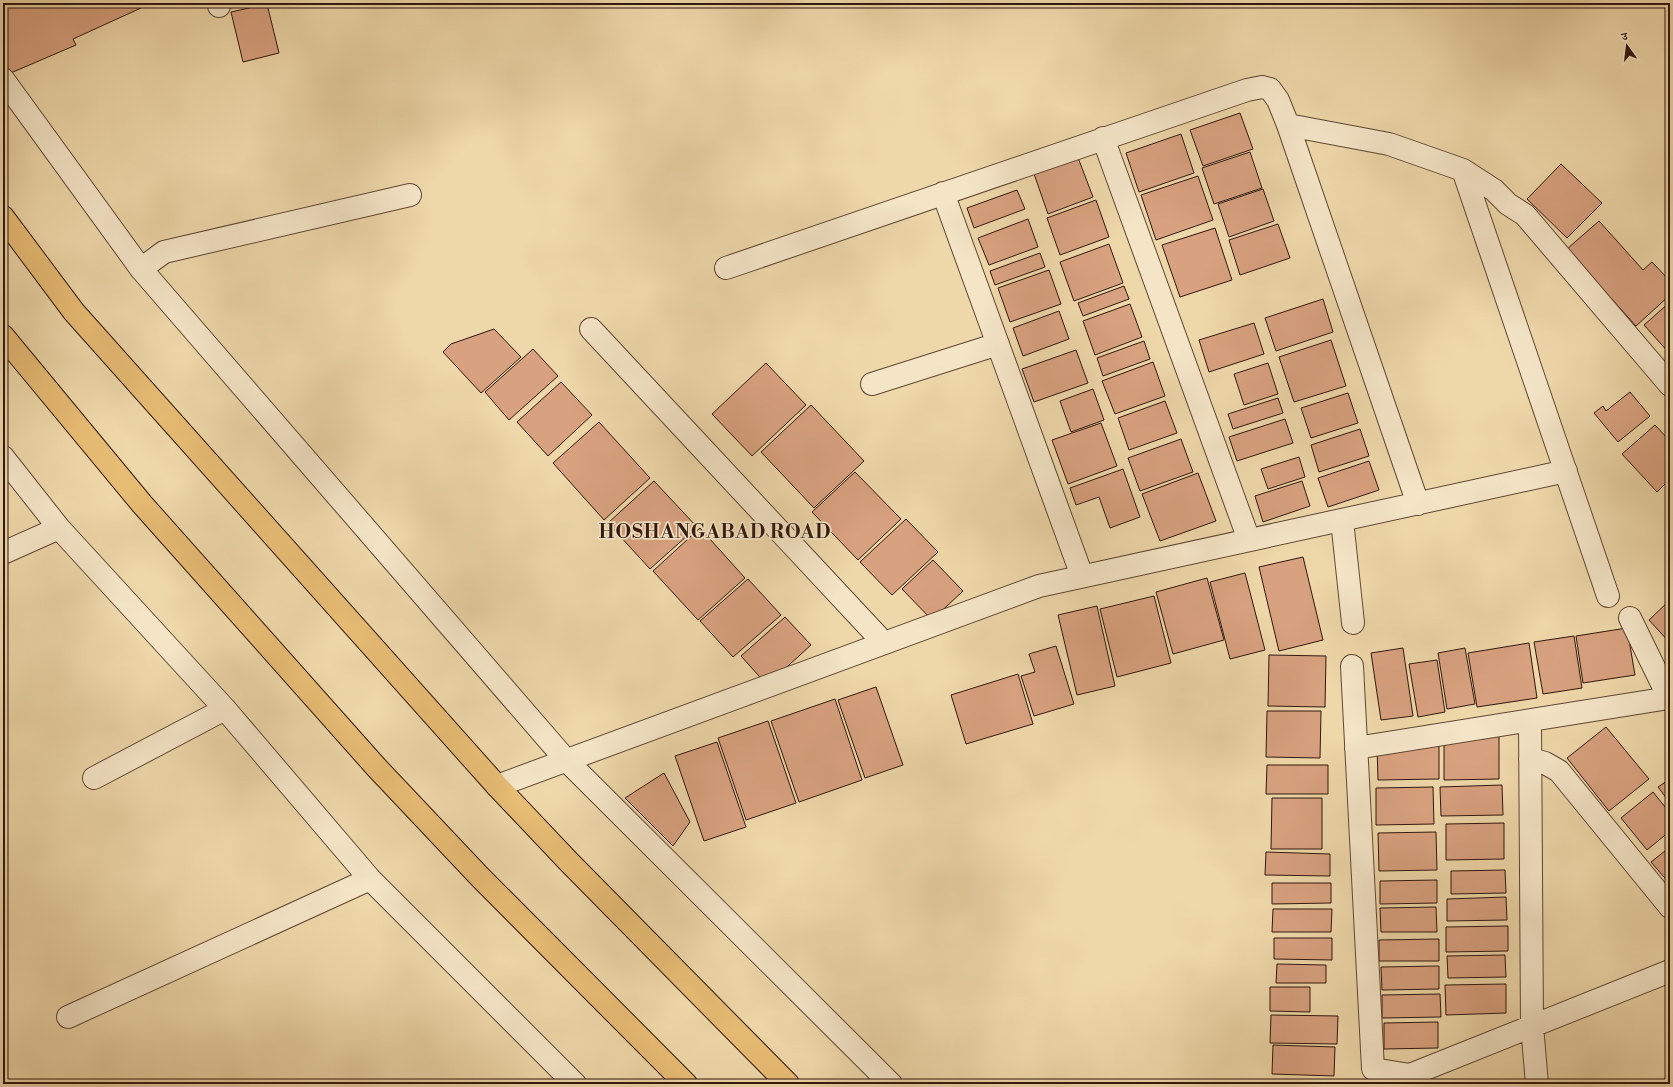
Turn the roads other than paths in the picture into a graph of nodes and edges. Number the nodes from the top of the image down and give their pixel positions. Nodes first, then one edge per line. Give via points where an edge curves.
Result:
1 (3, 79) edge
2 (1288, 125) junction
3 (1103, 138) junction
4 (1463, 170) junction
5 (942, 193) junction
6 (410, 194) dead end
7 (3, 217) edge
8 (726, 268) dead end
9 (141, 269) junction
10 (591, 329) dead end
11 (3, 336) edge
12 (998, 344) junction
13 (872, 384) dead end
14 (1670, 385) edge
15 (3, 457) edge
16 (1566, 471) junction
17 (1418, 504) junction
18 (1342, 520) junction
19 (59, 528) junction
20 (1249, 540) junction
21 (3, 553) edge
22 (1082, 576) junction
23 (1608, 596) dead end
24 (1630, 618) dead end
25 (1353, 623) dead end
26 (884, 643) junction
27 (1352, 666) dead end
28 (1669, 699) edge
29 (225, 709) junction
30 (1530, 721) junction
31 (1356, 748) junction
32 (1530, 759) junction
33 (566, 760) junction
34 (94, 778) dead end
35 (497, 786) junction
36 (370, 879) junction
37 (1670, 907) edge
38 (1670, 971) edge
39 (68, 1017) dead end
40 (1532, 1026) junction
41 (575, 1084) edge
42 (686, 1084) edge
43 (788, 1084) edge
44 (891, 1084) edge
45 (1537, 1084) edge

1 - 9 street
2 - 3 street via 1278,100 1270,89 1262,87
2 - 4 street via 1389,144
2 - 17 street
3 - 5 street
3 - 20 street
4 - 14 street via 1494,190 1508,204 1525,215
4 - 16 street
5 - 8 street
5 - 12 street
6 - 9 street via 164,252
7 - 35 main road via 74,312
9 - 33 street
10 - 26 street
11 - 42 main road via 148,510 377,768 480,877
12 - 13 street
12 - 22 street
15 - 19 street
16 - 17 street
16 - 23 street
17 - 18 street
18 - 20 street
18 - 25 street
19 - 21 street
19 - 29 street
20 - 22 street
22 - 26 street via 1039,586
24 - 28 street
26 - 33 street
27 - 31 street
28 - 30 street
29 - 34 street
29 - 36 street
30 - 31 street
30 - 32 street
31 - 40 street via 1373,1069 1410,1074
32 - 37 street via 1559,770
32 - 40 street
33 - 35 street
33 - 44 street
35 - 43 main road via 574,868
36 - 39 street
36 - 41 street
38 - 40 street
40 - 45 street

